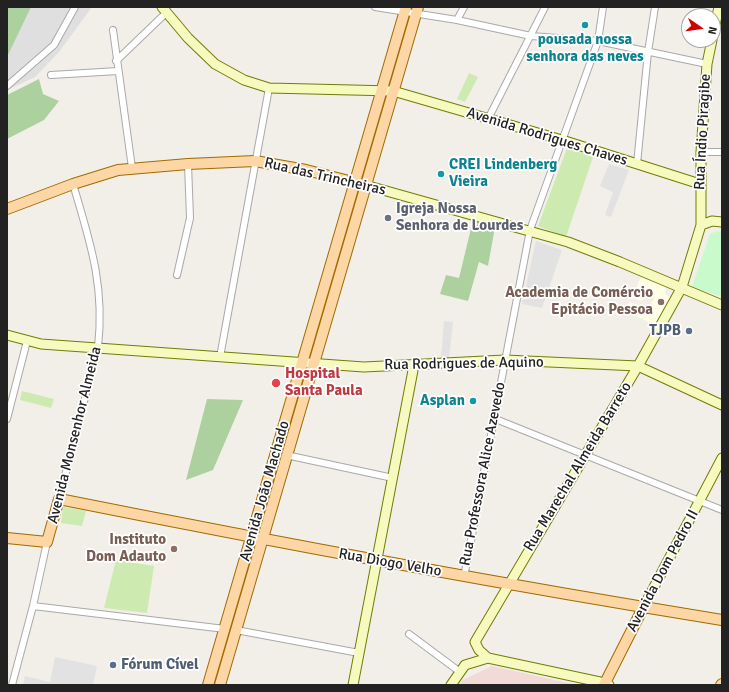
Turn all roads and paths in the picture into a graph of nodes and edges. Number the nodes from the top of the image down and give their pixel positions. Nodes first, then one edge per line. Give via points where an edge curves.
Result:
1 (75, 7) edge
2 (375, 7) edge
3 (464, 7) edge
4 (545, 7) edge
5 (603, 7) edge
6 (655, 7) edge
7 (164, 9) edge
8 (405, 10) edge
9 (417, 10) edge
10 (457, 20) junction
11 (113, 30) dead end
12 (531, 36) junction
13 (598, 41) junction
14 (710, 48) edge
15 (648, 52) junction
16 (116, 61) junction
17 (707, 64) junction
18 (118, 71) junction
19 (51, 75) dead end
20 (7, 86) edge
21 (270, 88) junction
22 (382, 90) junction
23 (393, 91) junction
24 (488, 118) junction
25 (562, 140) junction
26 (701, 152) junction
27 (722, 152) edge
28 (255, 161) junction
29 (188, 164) junction
30 (637, 164) junction
31 (132, 168) junction
32 (355, 182) junction
33 (73, 184) junction
34 (700, 184) junction
35 (365, 185) junction
36 (7, 209) edge
37 (722, 222) edge
38 (701, 225) junction
39 (530, 230) junction
40 (177, 276) dead end
41 (682, 287) junction
42 (722, 305) edge
43 (7, 335) edge
44 (27, 341) junction
45 (98, 347) junction
46 (220, 357) junction
47 (505, 360) junction
48 (302, 364) junction
49 (312, 364) junction
50 (414, 365) junction
51 (638, 366) junction
52 (722, 405) edge
53 (493, 418) junction
54 (7, 419) edge
55 (286, 455) junction
56 (585, 455) junction
57 (722, 458) edge
58 (393, 478) junction
59 (58, 499) junction
60 (700, 501) junction
61 (722, 510) edge
62 (7, 538) edge
63 (251, 538) junction
64 (262, 540) junction
65 (47, 542) junction
66 (377, 561) junction
67 (464, 577) junction
68 (508, 586) junction
69 (33, 606) junction
70 (643, 608) junction
71 (722, 620) edge
72 (225, 629) junction
73 (236, 630) junction
74 (409, 634) dead end
75 (359, 653) junction
76 (488, 658) junction
77 (460, 672) junction
78 (606, 684) edge
79 (12, 685) edge
80 (208, 685) edge
81 (220, 685) edge
82 (353, 685) edge
83 (451, 685) edge

1 - 20 street via 54,45
2 - 8 street
3 - 10 street
4 - 12 street
5 - 13 street, Rua Professora Alice Azevedo
6 - 15 street
7 - 16 street
7 - 21 street via 188,38 215,64 233,76
8 - 9 street
8 - 22 main road, Avenida João Machado
9 - 10 street
9 - 23 main road, Avenida João Machado
10 - 12 street
11 - 16 street
12 - 13 street
12 - 24 street
13 - 15 street
13 - 25 street, Rua Professora Alice Azevedo
14 - 17 street, Rua Índio Piragibe
15 - 17 street
15 - 30 street
16 - 18 street
17 - 26 street, Rua Índio Piragibe
18 - 19 street
18 - 31 street
21 - 22 street
21 - 28 street
22 - 23 street, Avenida Rodrigues Chaves
22 - 32 main road, Avenida João Machado
23 - 24 street, Avenida Rodrigues Chaves
23 - 35 main road, Avenida João Machado
24 - 25 street, Avenida Rodrigues Chaves
25 - 30 street, Avenida Rodrigues Chaves
25 - 39 street, Rua Professora Alice Azevedo
26 - 27 street
26 - 34 street, Rua Índio Piragibe
28 - 29 main road, Rua das Trincheiras
28 - 32 main road, Rua das Trincheiras
28 - 46 street
29 - 31 main road, Rua das Trincheiras
29 - 40 street via 190,218
30 - 34 street, Avenida Rodrigues Chaves
31 - 33 main road, Rua das Trincheiras via 104,173
32 - 35 main road, Rua das Trincheiras
32 - 48 main road, Avenida João Machado
33 - 36 main road, Rua das Trincheiras
33 - 45 street, Avenida Monsenhor Almeida via 100,290 101,324
34 - 38 street, Rua Índio Piragibe
35 - 39 street, Rua das Trincheiras
35 - 49 main road, Avenida João Machado
37 - 38 street via 712,221
38 - 41 street, Rua Marechal Almeida Barreto
39 - 41 street, Rua das Trincheiras via 576,245
39 - 47 street, Rua Professora Alice Azevedo
41 - 42 street, Rua das Trincheiras
41 - 51 street, Rua Marechal Almeida Barreto
43 - 44 street, Rua Rodrigues de Aquino
44 - 45 street, Rua Rodrigues de Aquino
44 - 54 street
45 - 46 street, Rua Rodrigues de Aquino
45 - 59 street, Avenida Monsenhor Almeida
46 - 48 street, Rua Rodrigues de Aquino
47 - 50 street, Rua Rodrigues de Aquino
47 - 51 street, Rua Rodrigues de Aquino
47 - 53 street, Rua Professora Alice Azevedo
48 - 49 street, Rua Rodrigues de Aquino
48 - 63 main road, Avenida João Machado
49 - 50 street, Rua Rodrigues de Aquino via 364,367
49 - 55 main road, Avenida João Machado
50 - 58 street
51 - 52 street, Rua Rodrigues de Aquino
51 - 56 street, Rua Marechal Almeida Barreto
53 - 56 street
53 - 67 street, Rua Professora Alice Azevedo
55 - 58 street
55 - 64 main road, Avenida João Machado
56 - 60 street
56 - 68 street, Rua Marechal Almeida Barreto
57 - 60 street, Avenida Dom Pedro II
58 - 66 street
59 - 63 main road, Rua Diogo Velho
59 - 65 main road, Avenida Monsenhor Almeida
60 - 61 street
60 - 70 street, Avenida Dom Pedro II
62 - 65 main road
63 - 64 main road, Rua Diogo Velho
63 - 72 main road, Avenida João Machado
64 - 66 main road, Rua Diogo Velho
64 - 73 main road, Avenida João Machado
65 - 69 street, Avenida Monsenhor Almeida
66 - 67 main road, Rua Diogo Velho
66 - 75 street
67 - 68 main road, Rua Diogo Velho
68 - 70 main road, Rua Diogo Velho
68 - 76 street, Rua Marechal Almeida Barreto via 475,642
69 - 72 street
69 - 79 street, Avenida Monsenhor Almeida
70 - 71 main road, Rua Diogo Velho
70 - 78 main road, Avenida Dom Pedro II
72 - 80 main road, Avenida João Machado
73 - 75 street
73 - 81 main road, Avenida João Machado
74 - 77 street
75 - 82 street
76 - 77 street via 465,665
76 - 78 street
77 - 83 street

